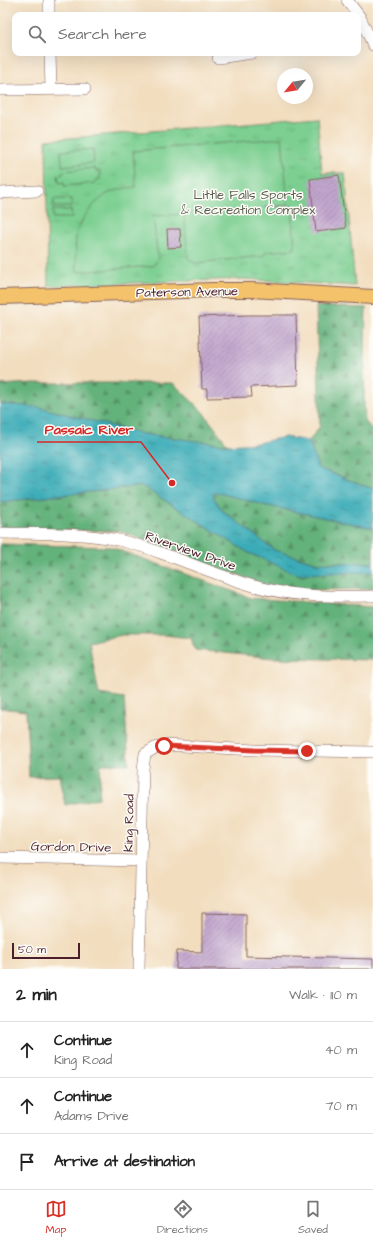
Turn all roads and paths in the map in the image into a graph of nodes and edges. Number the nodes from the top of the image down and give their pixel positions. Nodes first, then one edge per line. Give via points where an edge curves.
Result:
1 (49, 0) edge
2 (347, 0) edge
3 (49, 12) edge
4 (356, 12) edge
5 (361, 19) edge
6 (361, 38) edge
7 (372, 39) edge
8 (50, 56) edge
9 (232, 56) edge
10 (218, 58) dead end
11 (51, 89) junction
12 (85, 89) dead end
13 (0, 90) edge
14 (37, 191) dead end
15 (0, 193) edge
16 (0, 297) edge
17 (373, 297) edge
18 (0, 533) edge
19 (373, 596) edge
20 (373, 752) edge
21 (0, 858) edge
22 (141, 861) junction
23 (139, 969) edge

1 - 3 street
2 - 4 street
5 - 7 street
6 - 7 street
8 - 11 street
9 - 10 street
11 - 12 street
11 - 13 street
14 - 15 street
16 - 17 main road, Paterson Avenue via 251,290
18 - 19 street, Riverview Drive via 89,536 120,540 268,590 294,594
20 - 22 street, King Road via 164,746 155,748 145,754 143,769
21 - 22 street, Gordon Drive
22 - 23 street, King Road

